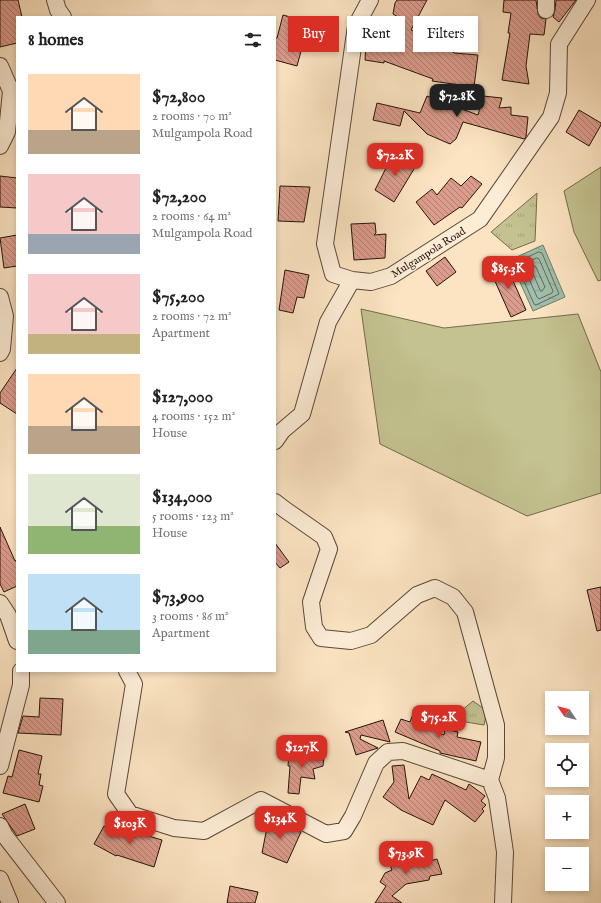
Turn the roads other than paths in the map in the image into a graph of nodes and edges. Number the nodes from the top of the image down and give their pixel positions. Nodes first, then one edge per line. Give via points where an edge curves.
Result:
1 (55, 0) edge
2 (370, 0) edge
3 (587, 0) edge
4 (62, 16) edge
5 (0, 66) edge
6 (0, 146) edge
7 (352, 280) junction
8 (0, 297) edge
9 (0, 353) edge
10 (276, 440) edge
11 (276, 503) edge
12 (0, 603) edge
13 (16, 638) edge
14 (20, 672) edge
15 (128, 672) edge
16 (2, 749) edge
17 (0, 766) edge
18 (490, 780) junction
19 (0, 826) edge
20 (0, 879) edge
21 (10, 903) edge
22 (57, 903) edge
23 (504, 903) edge

1 - 4 street
2 - 7 street, Mulgampola Road via 356,26 325,244 333,274
3 - 7 street, Mulgampola Road via 559,44 558,93 550,117 480,219 391,276 371,282
5 - 6 street via 11,91 7,132
7 - 10 street via 328,322 302,414
8 - 9 street via 5,316
11 - 18 street via 324,537 329,549 311,602 314,627 321,638 351,641 371,635 417,595 435,588 453,597 465,612 496,725 496,758
12 - 13 street via 8,615
14 - 16 street via 20,685
15 - 18 street via 134,684 116,794 130,814 174,828 204,831 261,800 326,834 344,831 376,763 388,752 403,751
16 - 17 street
18 - 23 street via 497,798 505,852
19 - 22 street
20 - 21 street

